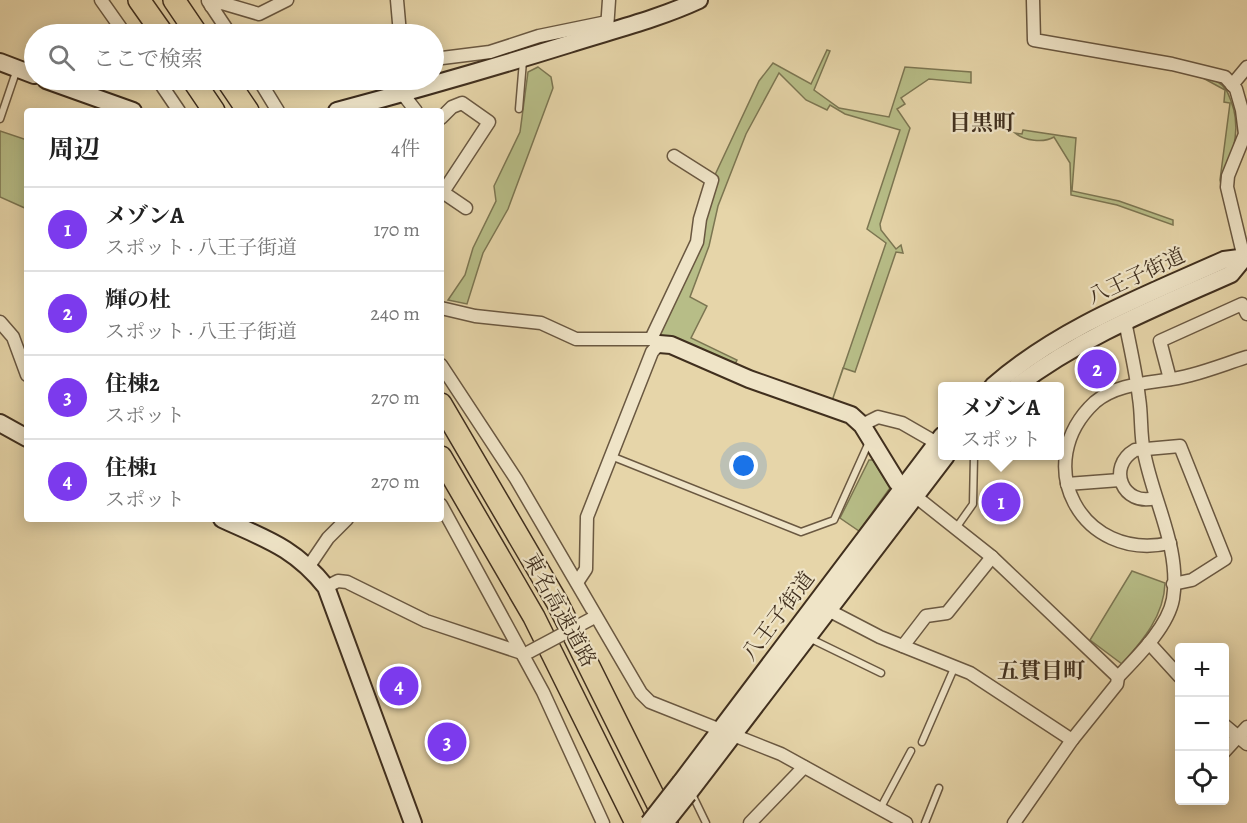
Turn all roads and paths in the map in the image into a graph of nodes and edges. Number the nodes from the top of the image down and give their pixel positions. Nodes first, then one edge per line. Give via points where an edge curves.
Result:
1 (101, 0) edge
2 (139, 0) edge
3 (174, 0) edge
4 (287, 0) edge
5 (397, 0) edge
6 (609, 0) edge
7 (699, 0) edge
8 (1033, 0) edge
9 (209, 3) edge
10 (117, 24) edge
11 (156, 24) edge
12 (190, 24) edge
13 (223, 24) edge
14 (399, 24) edge
15 (607, 28) junction
16 (444, 58) edge
17 (524, 58) junction
18 (0, 62) edge
19 (1247, 67) edge
20 (17, 69) junction
21 (24, 71) edge
22 (444, 78) edge
23 (1232, 85) junction
24 (70, 90) edge
25 (165, 90) edge
26 (200, 90) edge
27 (234, 90) edge
28 (265, 90) edge
29 (398, 90) edge
30 (405, 90) edge
31 (110, 107) edge
32 (177, 108) edge
33 (212, 108) edge
34 (246, 108) edge
35 (276, 108) edge
36 (346, 108) edge
37 (414, 108) edge
38 (519, 109) dead end
39 (444, 115) edge
40 (0, 119) edge
41 (674, 156) dead end
42 (444, 189) edge
43 (444, 193) edge
44 (466, 208) dead end
45 (1245, 257) edge
46 (444, 309) edge
47 (1247, 314) edge
48 (1125, 321) junction
49 (0, 322) edge
50 (655, 342) junction
51 (1247, 357) edge
52 (24, 367) edge
53 (444, 370) edge
54 (1170, 379) junction
55 (999, 382) edge
56 (1024, 382) edge
57 (1137, 384) junction
58 (444, 409) edge
59 (0, 423) edge
60 (866, 432) junction
61 (24, 436) edge
62 (938, 443) edge
63 (1143, 449) junction
64 (938, 451) edge
65 (611, 456) junction
66 (974, 460) edge
67 (444, 462) edge
68 (1120, 480) junction
69 (1067, 483) junction
70 (909, 491) junction
71 (1155, 498) junction
72 (444, 510) edge
73 (229, 522) edge
74 (344, 522) edge
75 (956, 528) junction
76 (1170, 543) junction
77 (992, 557) junction
78 (309, 566) junction
79 (578, 581) junction
80 (1173, 584) junction
81 (326, 587) junction
82 (828, 610) junction
83 (594, 617) junction
84 (807, 637) junction
85 (1149, 643) junction
86 (903, 646) junction
87 (525, 654) junction
88 (955, 666) junction
89 (1175, 672) edge
90 (881, 674) dead end
91 (1118, 677) junction
92 (1247, 727) edge
93 (1229, 729) edge
94 (726, 732) junction
95 (1072, 740) junction
96 (1242, 740) edge
97 (922, 742) dead end
98 (911, 751) dead end
99 (1226, 751) edge
100 (804, 767) junction
101 (686, 788) junction
102 (939, 788) dead end
103 (880, 810) junction
104 (414, 823) edge
105 (603, 823) edge
106 (636, 823) edge
107 (649, 823) edge
108 (666, 823) edge
109 (706, 823) edge
110 (750, 823) edge
111 (906, 823) edge
112 (925, 823) edge
113 (1014, 823) edge

1 - 10 street
2 - 11 highway
3 - 12 highway
4 - 9 street via 259,14
5 - 14 street
6 - 15 street
7 - 15 street
8 - 23 street via 1034,40 1172,64 1225,77
9 - 13 street
15 - 16 street via 539,36 490,52
15 - 17 street
17 - 22 street
17 - 38 lane
18 - 20 street
19 - 23 street
20 - 21 street
20 - 40 lane
23 - 45 street via 1242,110 1245,134 1227,187
24 - 31 street
25 - 32 street
26 - 33 highway
27 - 34 highway
28 - 35 street
29 - 36 street
30 - 37 street
39 - 42 street via 462,103 489,122
41 - 50 street via 712,180 696,242
43 - 44 street
45 - 48 street, 八王子街道 via 1230,274
45 - 55 street, 八王子街道 via 1224,260 1088,322 1032,356
46 - 50 street via 541,323 576,339
47 - 54 street via 1242,304 1160,341
48 - 56 street, 八王子街道 via 1072,348
48 - 57 street
49 - 52 street via 13,337
50 - 60 street via 851,415
50 - 65 street
51 - 54 street
53 - 79 street
54 - 57 street
57 - 63 street
57 - 69 street via 1108,394 1087,411 1070,441
58 - 108 highway, 東名高速道路 via 557,602
59 - 61 street
60 - 62 street via 878,417 902,423
60 - 65 lane via 834,520 801,532
60 - 70 street
63 - 68 street via 1124,459
63 - 71 street
63 - 80 street via 1180,446 1225,559 1192,580
64 - 70 street, 八王子街道
65 - 79 street via 587,517 586,569
66 - 75 lane via 973,504
67 - 106 highway, 東名高速道路 via 534,617
68 - 69 street
68 - 71 street via 1132,496
69 - 76 street via 1081,513 1101,534 1140,547
70 - 75 street
70 - 82 street, 八王子街道
70 - 94 street, 八王子街道
71 - 76 street
72 - 87 street
73 - 78 street via 279,545
74 - 78 street
75 - 77 street
76 - 80 street
77 - 86 street via 947,613 926,616
77 - 91 street
78 - 81 street
79 - 83 street
80 - 85 street via 1172,601
81 - 87 street via 338,581 347,582 426,621
81 - 104 street
82 - 84 street, 八王子街道
82 - 86 street
83 - 87 street, bridge
83 - 94 street via 640,693 650,702
84 - 90 lane
84 - 94 street, 八王子街道
85 - 89 street
85 - 91 street
86 - 88 street
87 - 105 street
88 - 95 street
88 - 97 lane
91 - 95 street via 1117,684
92 - 96 street
93 - 96 street
94 - 100 street
94 - 101 street, 八王子街道
95 - 113 street
96 - 99 street
98 - 103 lane
100 - 103 street
100 - 110 street
101 - 107 street, 八王子街道, bridge
101 - 108 street, 八王子街道, bridge
101 - 109 lane
102 - 112 lane
103 - 111 street

